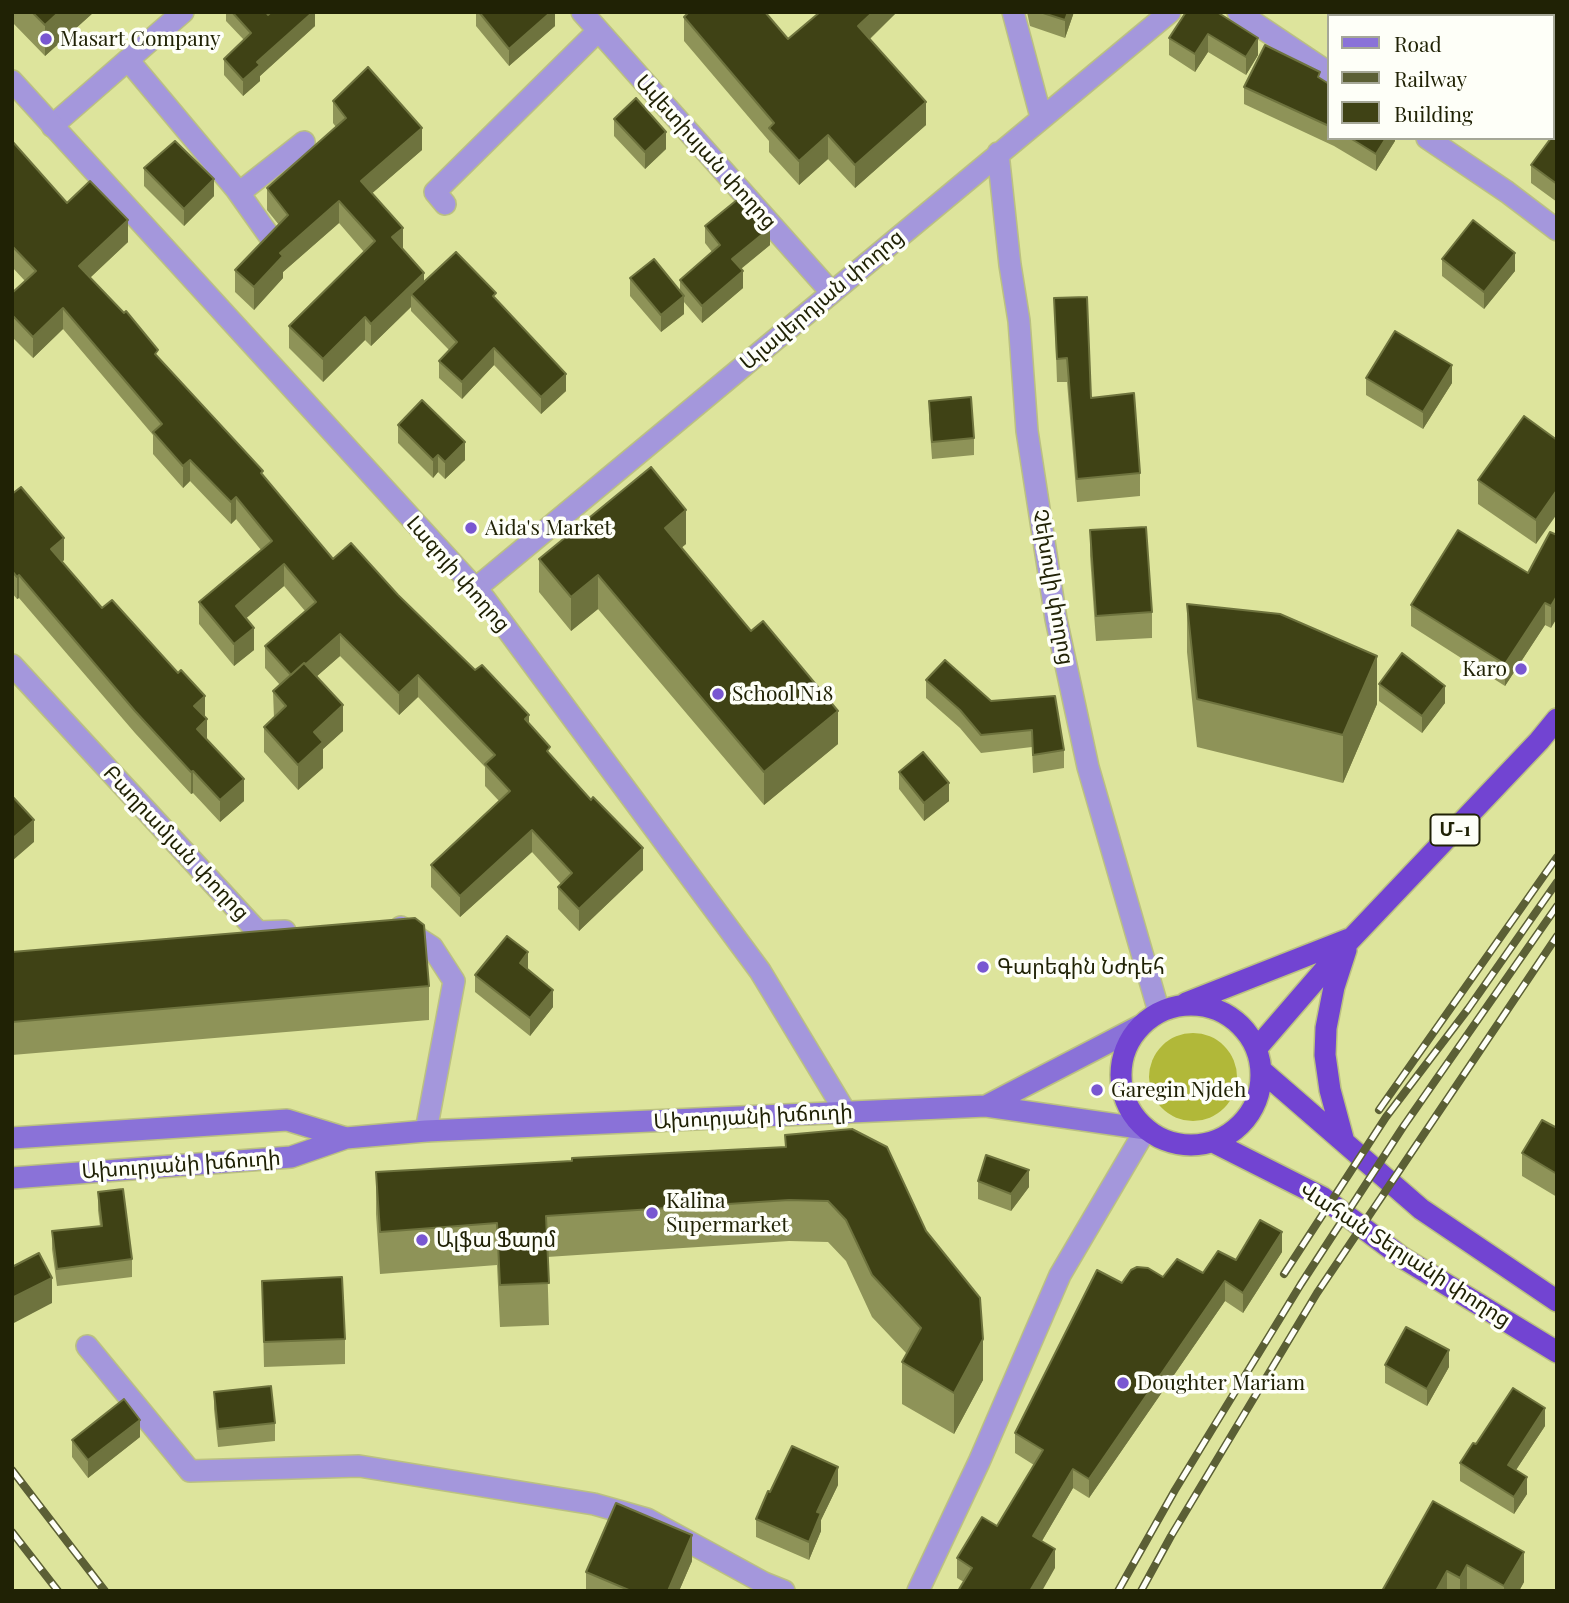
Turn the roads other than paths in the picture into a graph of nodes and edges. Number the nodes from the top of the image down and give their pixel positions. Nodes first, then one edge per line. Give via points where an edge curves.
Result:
1 (183, 12) edge
2 (582, 12) edge
3 (1013, 12) edge
4 (1170, 12) edge
5 (1238, 12) edge
6 (598, 31) junction
7 (128, 60) junction
8 (1328, 72) edge
9 (12, 81) edge
10 (1041, 117) junction
11 (52, 126) junction
12 (1430, 140) edge
13 (304, 142) dead end
14 (998, 153) junction
15 (239, 193) junction
16 (445, 204) dead end
17 (1557, 230) edge
18 (270, 237) edge
19 (831, 292) junction
20 (475, 589) junction
21 (12, 665) edge
22 (1557, 719) edge
23 (386, 927) edge
24 (307, 930) edge
25 (1351, 939) junction
26 (1181, 1005) junction
27 (1159, 1012) junction
28 (1140, 1026) junction
29 (1257, 1048) junction
30 (1262, 1071) junction
31 (986, 1106) junction
32 (846, 1112) junction
33 (1146, 1129) junction
34 (426, 1131) junction
35 (12, 1138) edge
36 (346, 1138) junction
37 (1213, 1142) junction
38 (1344, 1142) junction
39 (12, 1178) edge
40 (1557, 1301) edge
41 (88, 1346) dead end
42 (1557, 1352) edge
43 (784, 1591) edge
44 (918, 1591) edge

1 - 7 street
2 - 6 street, Ավետիսյան փողոց
3 - 10 street
4 - 10 street, Ալավերդյան փողոց
5 - 8 street
6 - 16 street via 435,192
6 - 19 street, Ավետիսյան փողոց
7 - 11 street
7 - 15 street
9 - 11 street, Լազոյի փողոց
10 - 14 street, Ալավերդյան փողոց
11 - 20 street, Լազոյի փողոց
12 - 17 street
13 - 15 street
14 - 19 street, Ալավերդյան փողոց
14 - 27 street, Չեխովի փողոց via 1027,431 1056,619 1088,767
15 - 18 street
19 - 20 street, Ալավերդյան փողոց
20 - 32 street, Լազոյի փողոց via 760,971
21 - 24 street, Բաղրամյան փողոց via 258,932
22 - 25 highway, Մ-1
23 - 34 street via 399,926 432,947 454,981
25 - 26 highway, Մ-1
25 - 29 highway, Մ-1
25 - 38 highway via 1334,987 1325,1055
26 - 27 highway
26 - 29 highway via 1227,1013 1245,1028
27 - 28 highway
28 - 31 main road, Ախուրյանի խճուղի
28 - 33 highway via 1127,1045 1122,1091 1131,1112
29 - 30 highway
30 - 37 highway via 1260,1094 1250,1115 1233,1132
30 - 38 highway
31 - 32 main road, Ախուրյանի խճուղի
31 - 33 main road
32 - 34 main road, Ախուրյանի խճուղի
33 - 37 highway via 1167,1141
33 - 44 street via 1060,1275
34 - 36 main road, Ախուրյանի խճուղի
35 - 36 main road, Ախուրյանի խճուղի via 287,1120
36 - 39 main road, Ախուրյանի խճուղի via 290,1157
37 - 42 highway, Վահան Տերյանի փողոց via 1322,1197 1403,1258
38 - 40 highway via 1422,1209
41 - 43 street via 190,1471 359,1466 594,1504 646,1519

